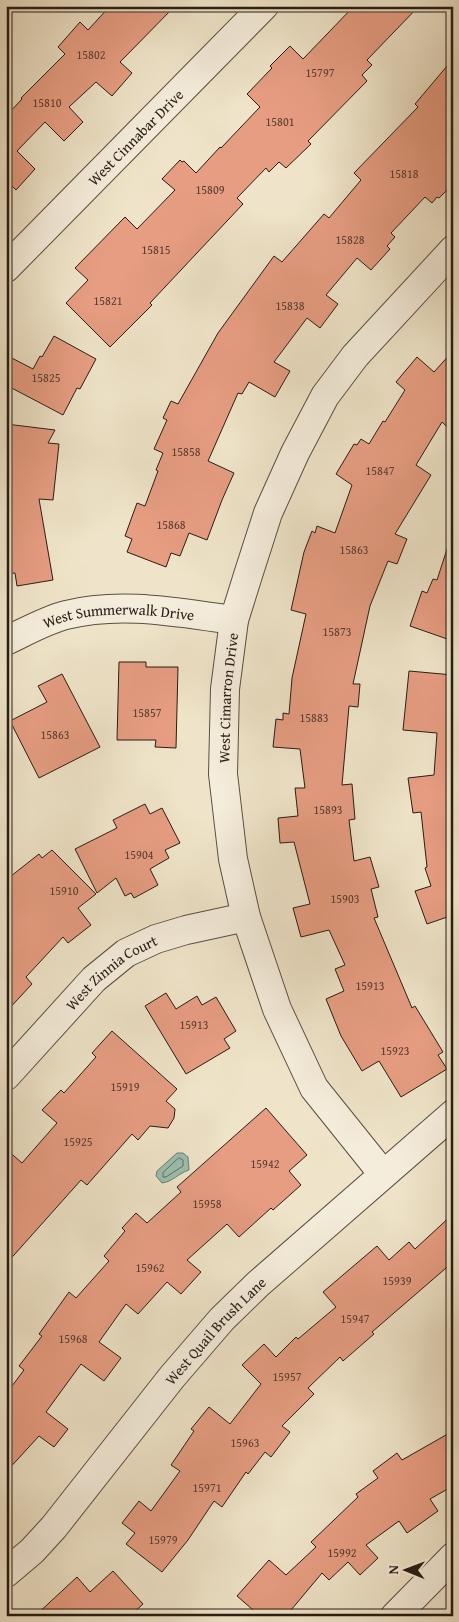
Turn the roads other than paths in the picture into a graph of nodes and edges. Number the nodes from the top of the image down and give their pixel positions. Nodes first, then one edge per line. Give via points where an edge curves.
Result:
1 (264, 6) edge
2 (453, 250) edge
3 (6, 268) edge
4 (234, 620) junction
5 (6, 642) edge
6 (246, 917) junction
7 (6, 1076) edge
8 (453, 1114) edge
9 (383, 1174) junction
10 (453, 1558) edge
11 (6, 1573) edge
12 (395, 1616) edge

1 - 3 street, West Cinnabar Drive
2 - 4 street, West Cimarron Drive via 355,356 325,396 268,513
4 - 5 street, West Summerwalk Drive via 141,608 104,609 65,615
4 - 6 street, West Cimarron Drive via 225,689 223,774 233,859
6 - 7 street, West Zinnia Court via 186,930 126,953 94,979
6 - 9 street, West Cimarron Drive via 277,1009 314,1088
8 - 9 street, West Quail Brush Lane
9 - 11 street, West Quail Brush Lane via 222,1319 172,1376 54,1527
10 - 12 street

